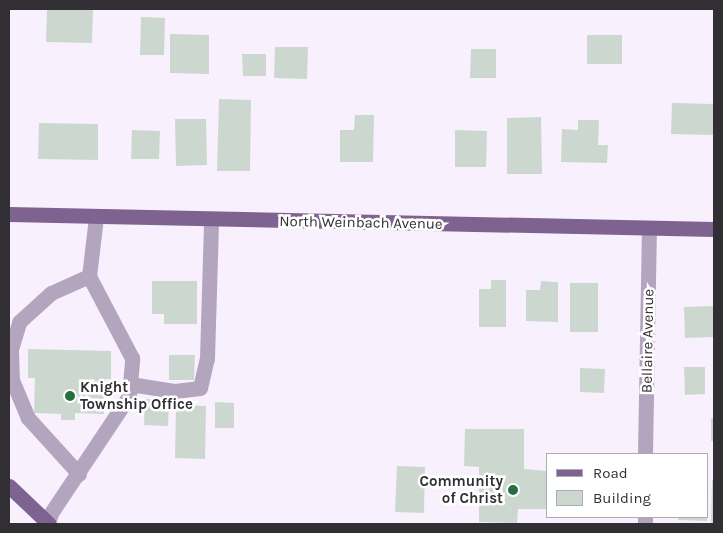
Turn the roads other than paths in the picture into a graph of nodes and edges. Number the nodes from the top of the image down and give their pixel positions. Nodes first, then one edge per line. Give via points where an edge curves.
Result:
1 (9, 214) edge
2 (96, 217) junction
3 (211, 220) junction
4 (649, 228) junction
5 (714, 230) edge
6 (89, 276) junction
7 (130, 384) junction
8 (645, 453) edge
9 (79, 474) junction
10 (9, 486) edge
11 (48, 524) edge

1 - 2 main road, North Weinbach Avenue
2 - 3 main road, North Weinbach Avenue
2 - 6 street
3 - 4 main road, North Weinbach Avenue
3 - 7 street via 207,358 200,388 175,391
4 - 5 main road, North Weinbach Avenue
4 - 8 street, Bellaire Avenue
6 - 7 street via 132,358
6 - 9 street via 51,293 20,322 11,349 12,380 28,418
7 - 9 street via 129,396
9 - 11 street via 51,513
10 - 11 main road

